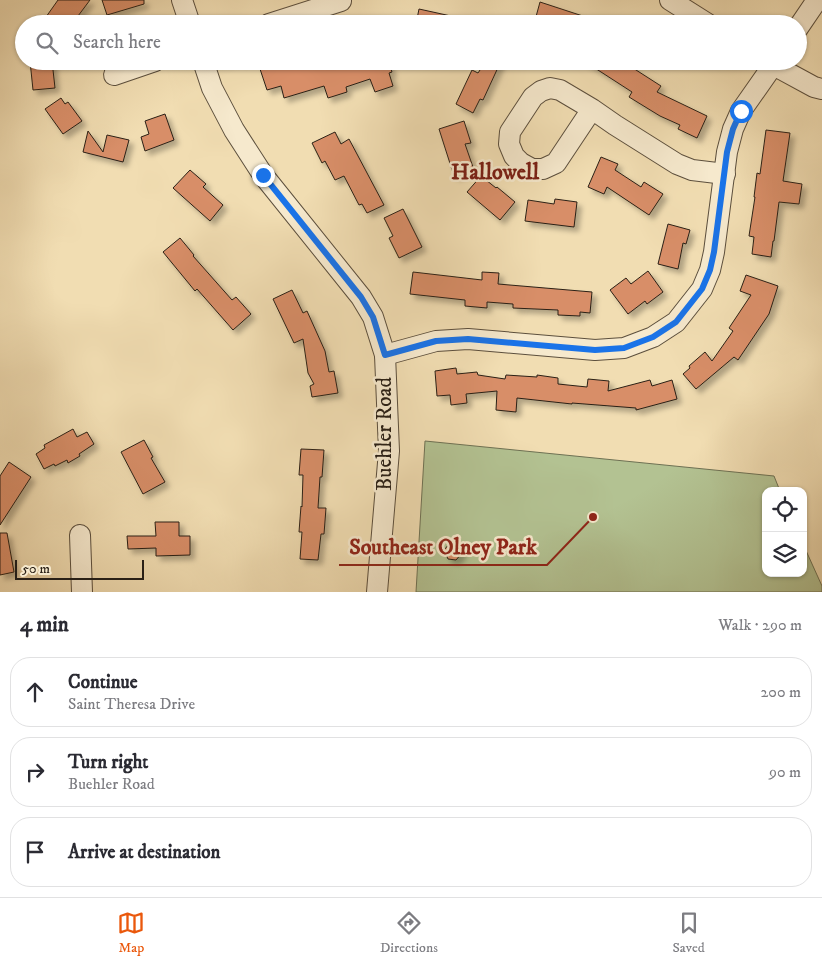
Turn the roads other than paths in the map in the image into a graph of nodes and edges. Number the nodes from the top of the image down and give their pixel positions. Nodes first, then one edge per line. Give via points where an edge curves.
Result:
1 (182, 0) edge
2 (670, 0) edge
3 (817, 0) edge
4 (341, 1) edge
5 (187, 15) edge
6 (297, 15) edge
7 (694, 15) edge
8 (807, 15) edge
9 (129, 70) edge
10 (206, 70) edge
11 (767, 70) edge
12 (784, 70) edge
13 (114, 75) dead end
14 (822, 89) edge
15 (592, 109) dead end
16 (725, 174) junction
17 (385, 355) junction
18 (80, 535) dead end
19 (82, 592) edge
20 (377, 592) edge

1 - 5 street
2 - 7 street
3 - 8 street
4 - 6 street
9 - 13 street
10 - 17 street, Buehler Road via 234,130 263,175 361,297 373,317
11 - 16 street via 733,129
12 - 14 street
15 - 16 street via 677,164 692,170
16 - 17 street via 714,252 705,283 676,322 653,337 624,348 595,350 468,339 436,341
17 - 20 street, Buehler Road via 389,451
18 - 19 street

